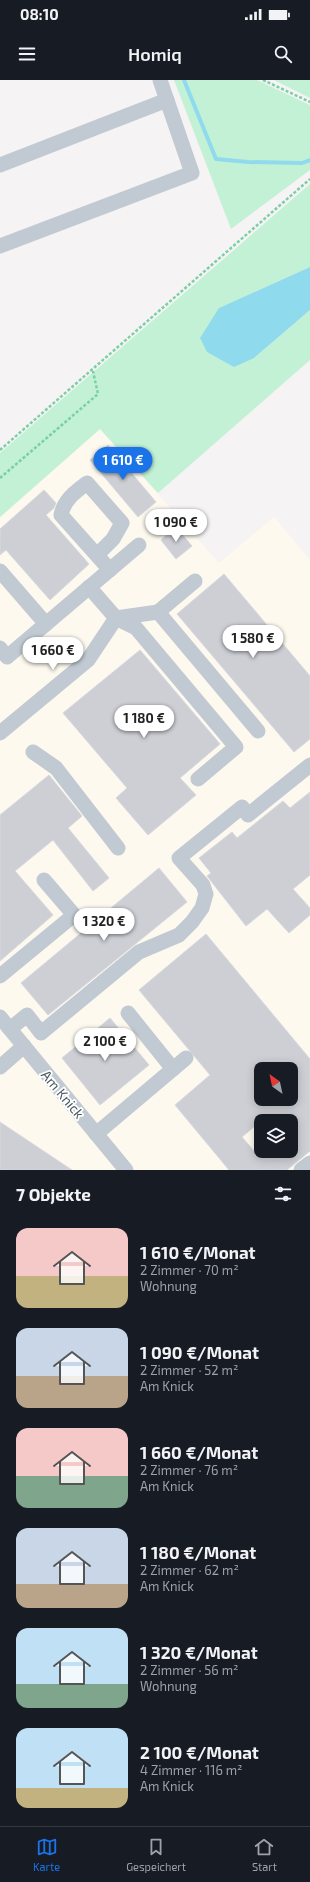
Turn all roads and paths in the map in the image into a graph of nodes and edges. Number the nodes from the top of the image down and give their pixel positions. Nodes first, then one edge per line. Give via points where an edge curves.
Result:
1 (160, 80) edge
2 (263, 80) edge
3 (167, 100) junction
4 (310, 102) edge
5 (0, 165) edge
6 (310, 179) edge
7 (0, 246) edge
8 (92, 370) junction
9 (0, 450) edge
10 (0, 478) edge
11 (139, 545) dead end
12 (97, 555) junction
13 (110, 570) junction
14 (0, 571) edge
15 (195, 581) dead end
16 (89, 587) junction
17 (158, 612) junction
18 (116, 618) junction
19 (46, 624) junction
20 (0, 648) edge
21 (258, 731) dead end
22 (0, 733) edge
23 (33, 752) dead end
24 (310, 764) edge
25 (198, 779) dead end
26 (118, 848) dead end
27 (44, 880) dead end
28 (0, 976) edge
29 (128, 1013) dead end
30 (0, 1017) edge
31 (10, 1029) junction
32 (24, 1046) junction
33 (186, 1058) dead end
34 (0, 1067) edge
35 (174, 1069) junction
36 (96, 1134) junction
37 (310, 1163) edge
38 (126, 1170) edge
39 (301, 1170) edge

1 - 3 street
2 - 4 path
3 - 5 street
3 - 7 street via 192,173
6 - 8 path
8 - 9 path
8 - 10 path via 98,394
11 - 13 street
12 - 12 street via 113,539 122,523 87,484 75,492 63,506 61,515
12 - 13 street
13 - 16 street
14 - 19 street
15 - 17 street
16 - 18 street
16 - 19 street
17 - 18 street
17 - 21 street
18 - 22 street via 88,660
18 - 25 street via 136,628 236,747
19 - 20 street via 7,657
23 - 26 street via 56,768
24 - 31 street via 248,815 242,807 179,858 203,885 206,894 202,908 179,935 139,952 42,1033 27,1015
27 - 28 street via 74,915
29 - 35 street
30 - 31 street, Am Knick
31 - 32 street, Am Knick
32 - 34 street
32 - 36 street, Am Knick
33 - 35 street
35 - 36 street
36 - 38 street, Am Knick
37 - 39 street

